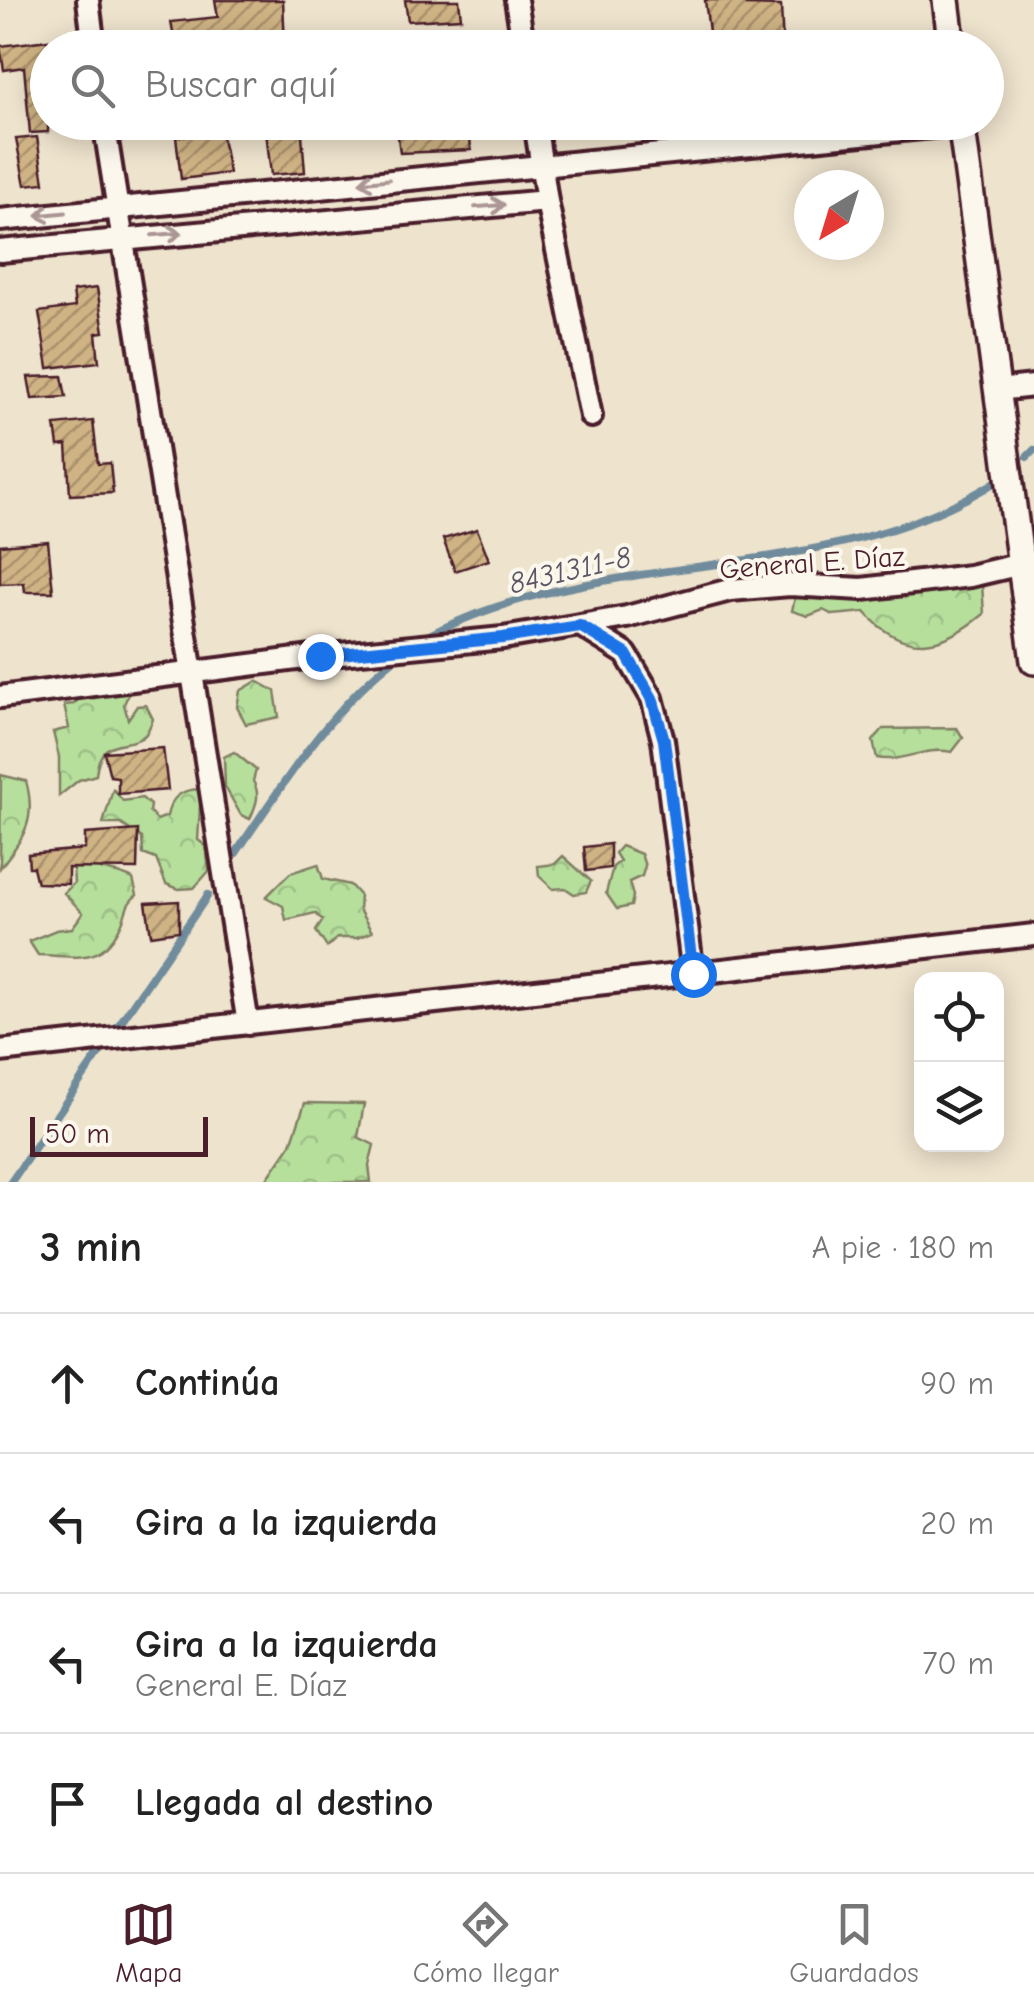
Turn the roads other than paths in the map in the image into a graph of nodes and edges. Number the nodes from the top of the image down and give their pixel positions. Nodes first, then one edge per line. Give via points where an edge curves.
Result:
1 (88, 0) edge
2 (516, 0) edge
3 (946, 0) edge
4 (92, 30) edge
5 (521, 30) edge
6 (950, 30) edge
7 (107, 140) edge
8 (538, 140) edge
9 (787, 140) edge
10 (964, 140) edge
11 (541, 164) junction
12 (547, 201) junction
13 (116, 208) junction
14 (0, 220) edge
15 (121, 238) junction
16 (0, 251) edge
17 (1034, 386) edge
18 (997, 390) junction
19 (591, 416) dead end
20 (1027, 561) edge
21 (580, 626) junction
22 (1034, 661) edge
23 (191, 672) junction
24 (0, 697) edge
25 (1034, 936) edge
26 (693, 974) junction
27 (248, 1024) junction
28 (0, 1052) edge

1 - 4 street
2 - 5 street
3 - 6 street
7 - 13 street
8 - 11 street
9 - 11 street
10 - 18 street
11 - 12 street
11 -> 13 street
15 -> 12 street
12 - 19 street
13 -> 14 street
13 - 15 street
15 - 16 street
15 - 23 street
17 - 18 street
18 - 20 street
20 - 21 street, General E. Díaz via 970,576 862,589 790,584 730,590
20 - 22 street
21 - 23 street, General E. Díaz
21 - 26 street via 626,654 652,698 664,740
23 - 24 street, General E. Díaz
23 - 27 street
25 - 26 street
26 - 27 street
27 - 28 street

